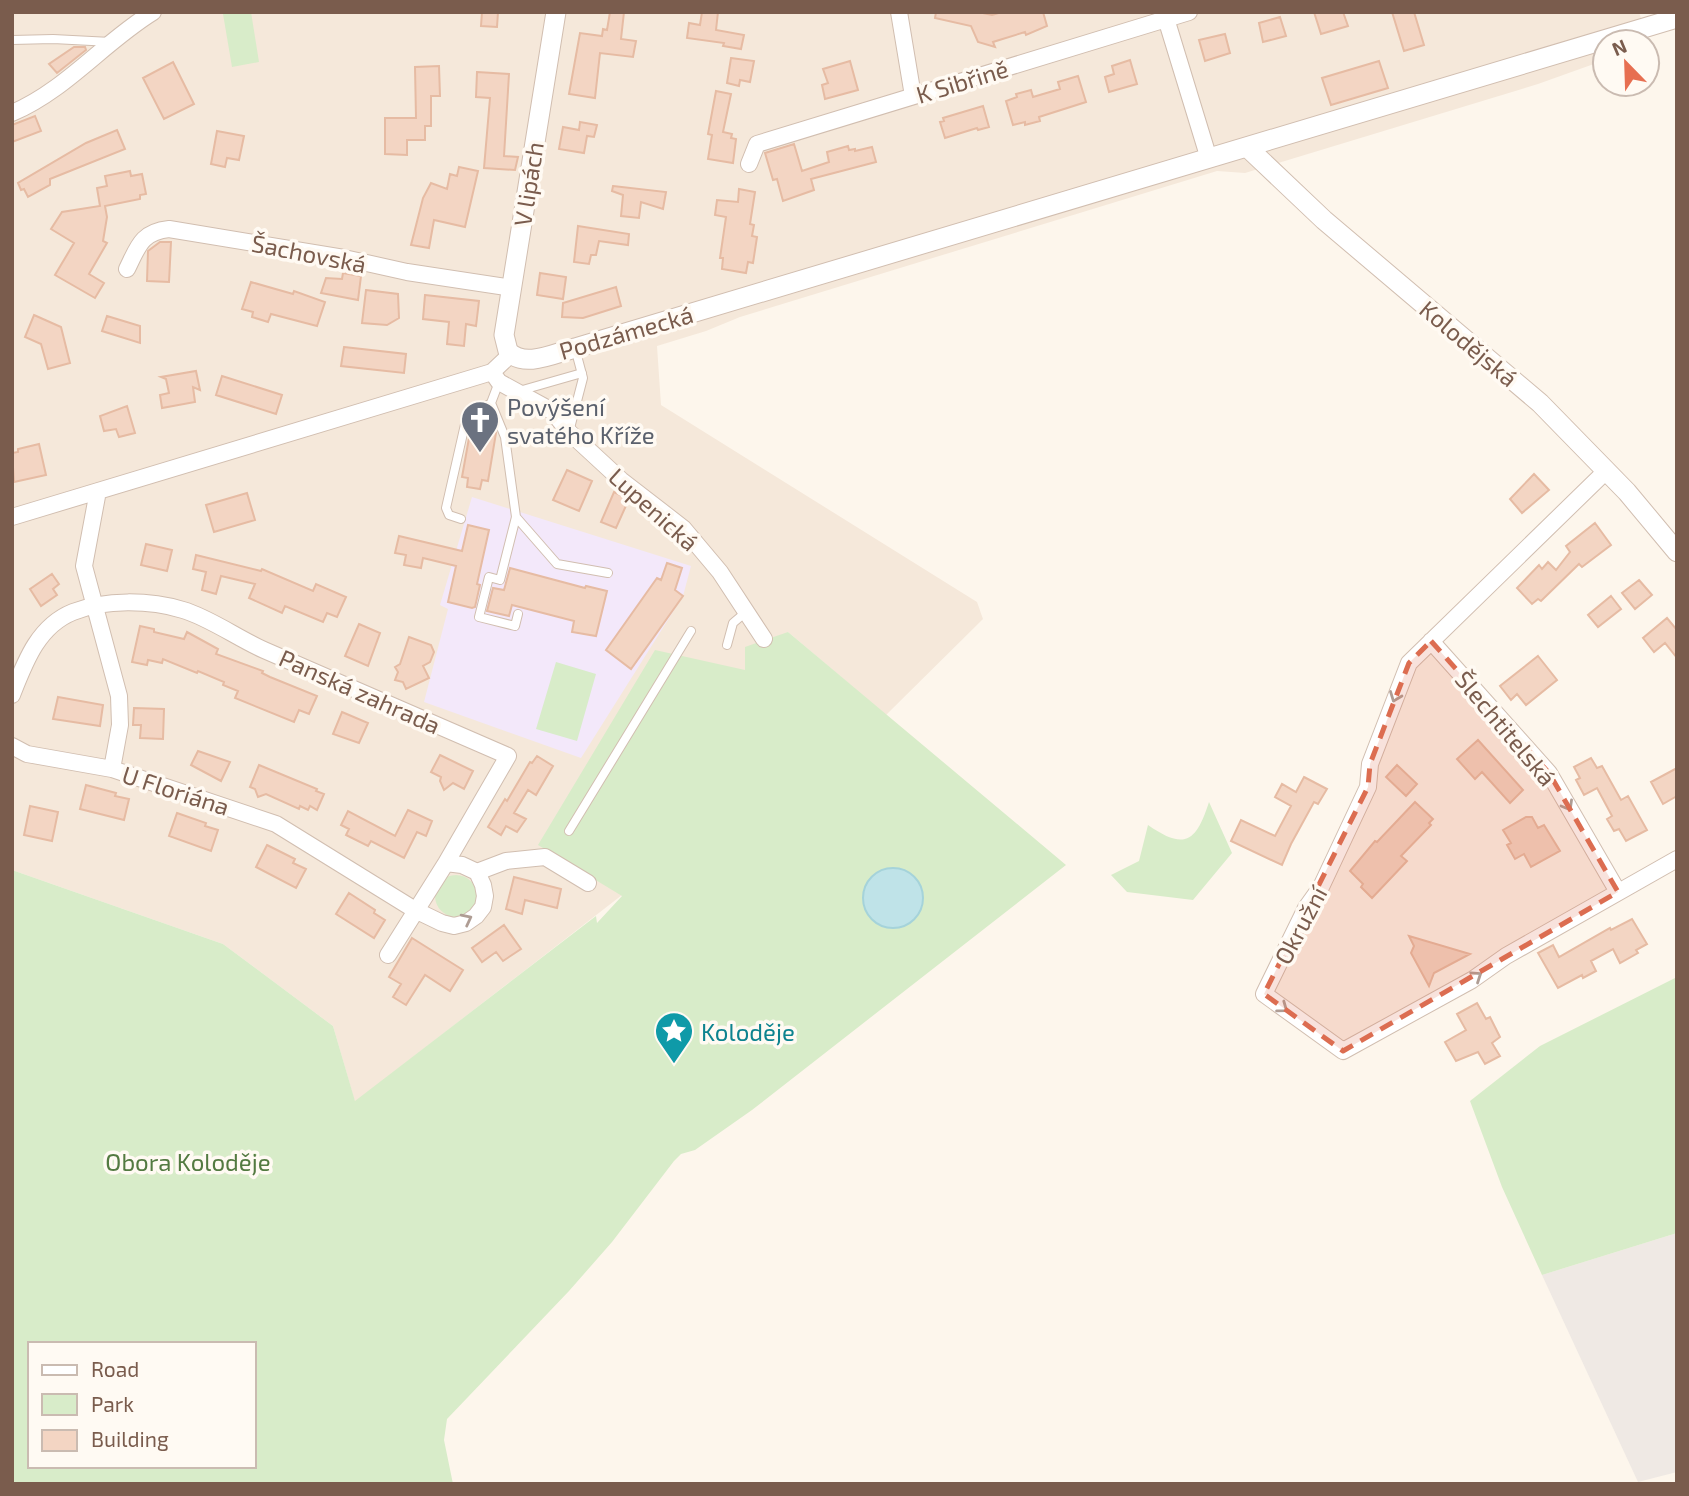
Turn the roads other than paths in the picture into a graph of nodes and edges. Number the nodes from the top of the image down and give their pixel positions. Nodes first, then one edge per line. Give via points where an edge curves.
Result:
1 (153, 12) edge
2 (556, 12) edge
3 (899, 12) edge
4 (1189, 12) edge
5 (1165, 16) edge
6 (1677, 19) edge
7 (12, 40) edge
8 (112, 42) junction
9 (913, 96) junction
10 (12, 113) edge
11 (1247, 147) junction
12 (1209, 159) junction
13 (749, 164) dead end
14 (127, 269) dead end
15 (512, 288) junction
16 (575, 348) junction
17 (510, 355) junction
18 (582, 373) junction
19 (496, 377) junction
20 (516, 392) junction
21 (491, 403) junction
22 (569, 432) junction
23 (1606, 471) junction
24 (98, 491) junction
25 (12, 517) edge
26 (516, 517) junction
27 (461, 519) dead end
28 (1677, 552) edge
29 (608, 573) dead end
30 (94, 606) junction
31 (746, 611) junction
32 (518, 614) dead end
33 (691, 631) dead end
34 (764, 639) dead end
35 (1431, 641) junction
36 (727, 645) dead end
37 (12, 695) edge
38 (12, 746) edge
39 (112, 769) junction
40 (569, 831) dead end
41 (1677, 859) edge
42 (446, 863) junction
43 (477, 872) junction
44 (588, 883) dead end
45 (1618, 892) junction
46 (415, 910) junction
47 (388, 955) dead end

1 - 8 street
2 - 15 street, V lipách
3 - 9 street
4 - 5 street, K Sibřině
5 - 9 street, K Sibřině
5 - 12 street
6 - 11 street, Podzámecká
7 - 8 lane
8 - 10 street via 55,88
9 - 13 street, K Sibřině via 757,144
11 - 12 street, Podzámecká
11 - 23 street, Kolodějská via 1324,220 1540,403
12 - 16 street, Podzámecká
14 - 15 street, Šachovská via 142,240 154,231 169,229
15 - 17 street, V lipách via 504,341
16 - 17 street, Podzámecká via 526,360
16 - 18 lane
17 - 19 street
18 - 20 lane
18 - 22 lane
19 - 20 street, Lupenická
19 - 21 lane
19 - 24 street
20 - 22 street, Lupenická via 552,411
21 - 26 lane via 505,437
21 - 27 lane via 466,420 446,508 449,515
22 - 31 street, Lupenická via 683,528
23 - 28 street, Kolodějská
23 - 35 street, Okružní
24 - 25 street
24 - 30 street, U Floriána via 84,566
26 - 29 lane via 557,564
26 - 32 lane via 500,580 489,577 479,617 515,626
30 - 37 street via 52,624 25,662
30 - 39 street, U Floriána via 119,696 120,726
30 - 42 street, Panská zahrada via 137,603 184,610 508,756
31 - 34 street, Lupenická
31 - 36 lane via 733,623
33 - 40 lane
35 -> 45 street, Šlechtitelská via 1549,773
35 -> 45 street, Okružní via 1409,663 1370,764 1368,787 1321,887 1285,944 1264,994 1343,1051
38 - 39 street via 27,754
39 - 46 street, U Floriána via 276,824
41 - 45 street, Okružní
42 - 43 street
42 - 46 street, Panská zahrada
43 - 44 street via 506,861 545,857
46 -> 43 street via 442,923 466,923 483,907 485,896
46 - 47 street, Panská zahrada

